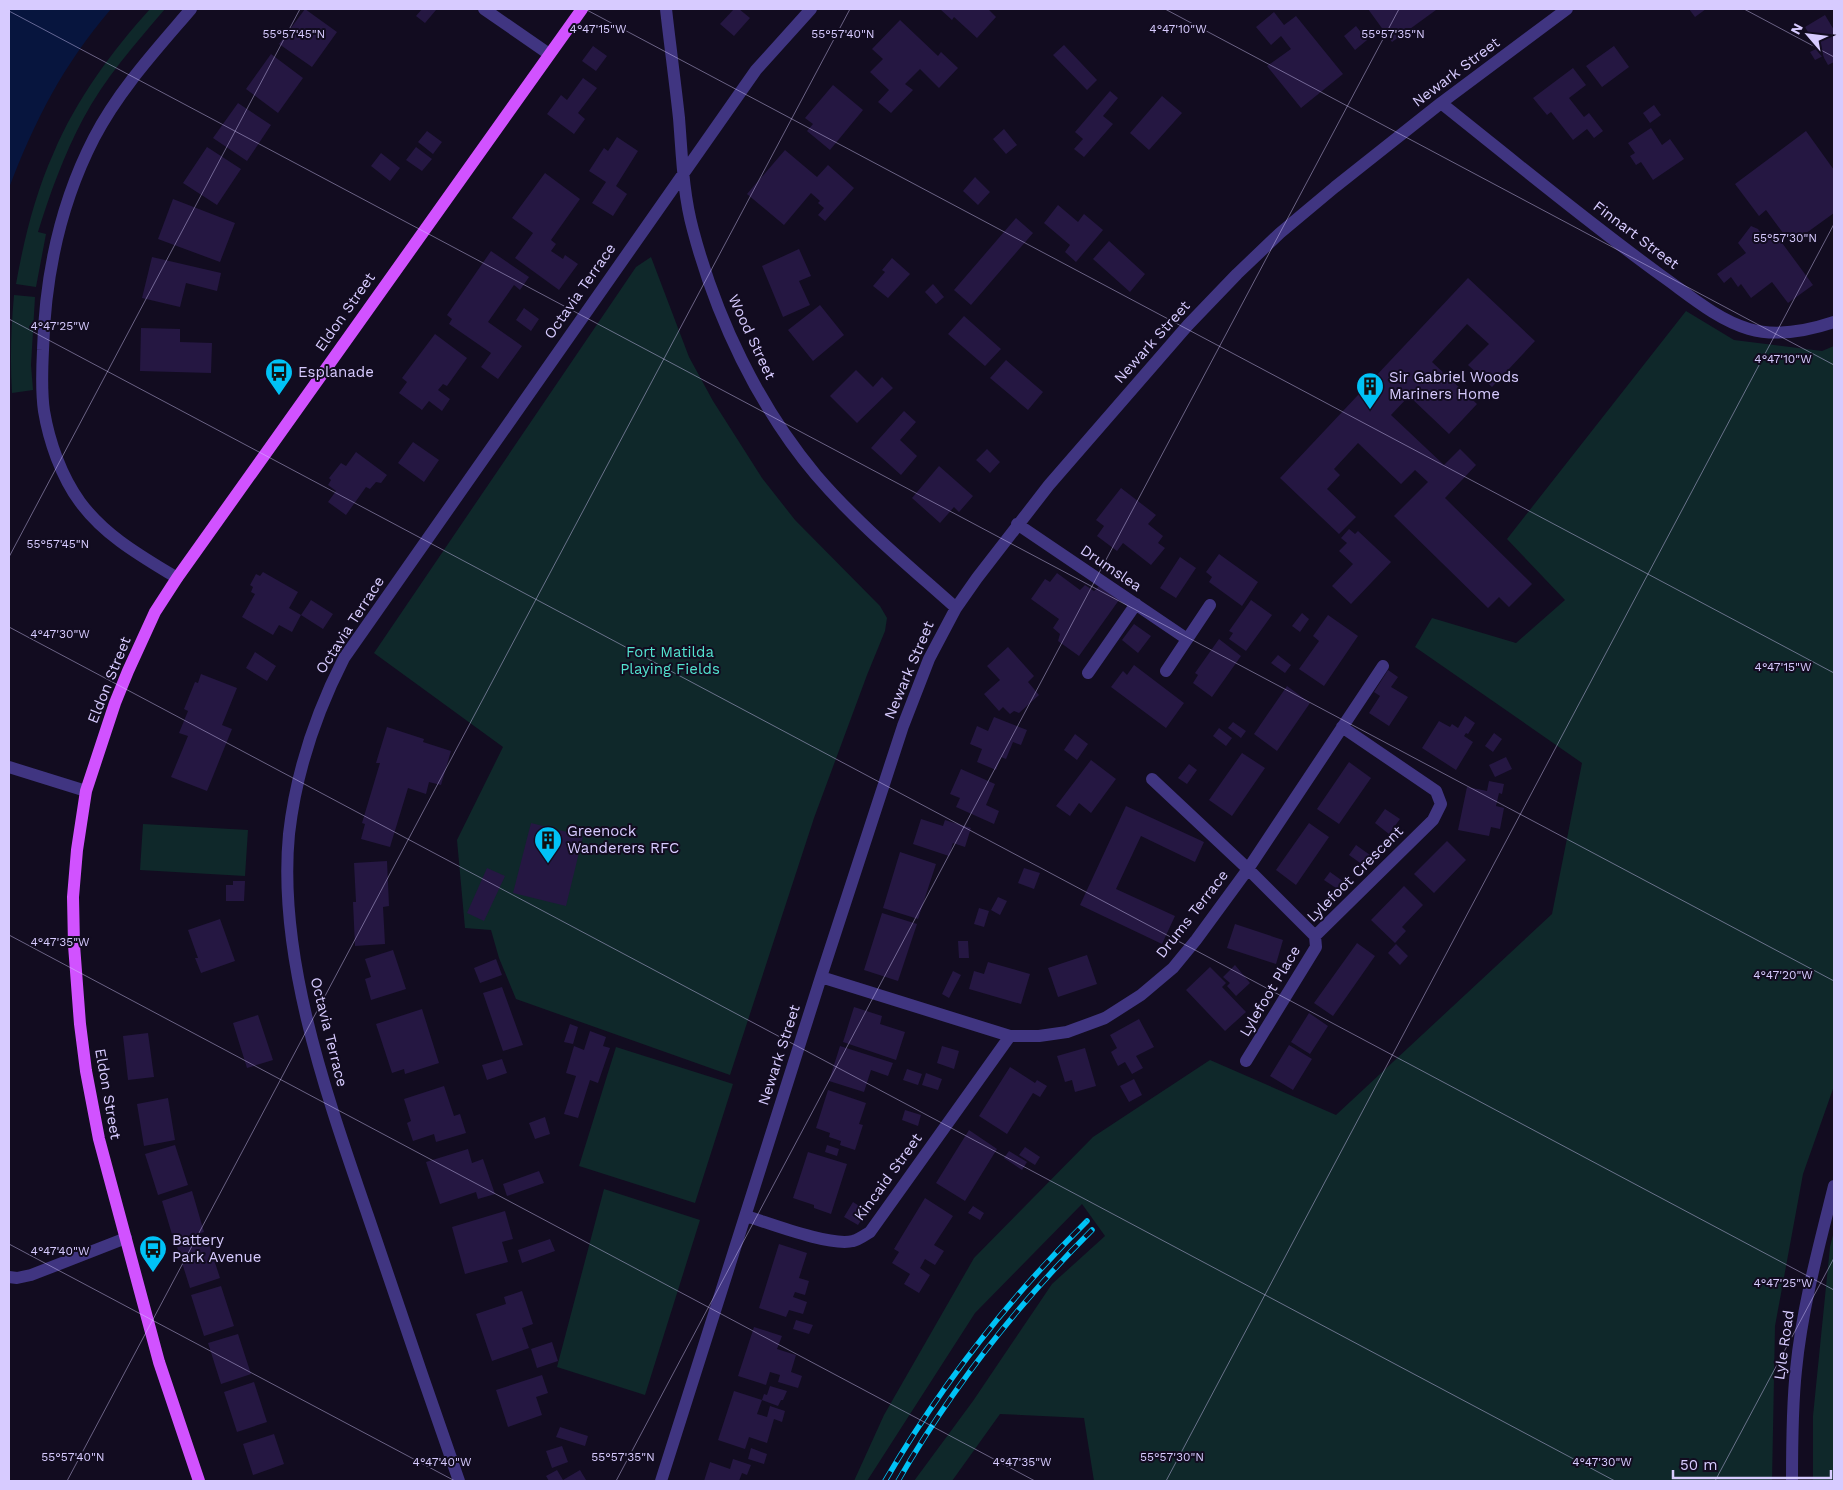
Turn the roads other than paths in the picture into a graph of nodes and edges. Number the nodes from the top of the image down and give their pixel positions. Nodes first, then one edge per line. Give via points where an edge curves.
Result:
1 (191, 9) edge
2 (484, 9) edge
3 (582, 9) edge
4 (666, 9) edge
5 (811, 9) edge
6 (1567, 9) edge
7 (548, 54) junction
8 (1441, 103) junction
9 (683, 172) junction
10 (1834, 322) edge
11 (1017, 524) junction
12 (177, 578) junction
13 (1136, 604) junction
14 (1210, 605) dead end
15 (956, 608) junction
16 (1187, 639) junction
17 (1383, 666) dead end
18 (1166, 671) dead end
19 (1088, 673) dead end
20 (1342, 727) junction
21 (9, 767) edge
22 (1152, 779) dead end
23 (86, 791) junction
24 (1248, 868) junction
25 (1315, 936) junction
26 (821, 978) junction
27 (1010, 1036) junction
28 (1246, 1061) dead end
29 (1834, 1186) edge
30 (746, 1216) junction
31 (126, 1238) junction
32 (9, 1277) edge
33 (199, 1481) edge
34 (459, 1481) edge
35 (661, 1481) edge
36 (1792, 1481) edge

1 - 12 street via 127,85 94,138 72,186 52,263 42,367 44,409 51,443 79,501 127,548
2 - 7 street
3 - 7 main road, Eldon Street
4 - 9 street, Wood Street
5 - 9 street, Octavia Terrace via 756,70
6 - 8 street, Newark Street
7 - 12 main road, Eldon Street
8 - 10 street, Finnart Street via 1640,260 1716,314 1750,329 1767,332 1802,331
8 - 11 street, Newark Street via 1334,187 1237,274 1106,418
9 - 15 street, Wood Street via 693,229 722,317 748,372 782,429 816,475 851,512
9 - 34 street, Octavia Terrace via 344,658 327,691 297,782 289,834 288,883 296,960 310,1030 335,1120
11 - 13 street, Drumslea
11 - 15 street, Newark Street
12 - 23 main road, Eldon Street via 155,612 128,670
13 - 16 street, Drumslea
13 - 19 street
14 - 16 street
15 - 26 street, Newark Street via 929,659 903,726
16 - 18 street
17 - 20 street, Drums Terrace
20 - 24 street, Drums Terrace
20 - 25 street, Lylefoot Crescent via 1436,791 1441,804 1434,820
21 - 23 street
22 - 24 street, Lylefoot Crescent
23 - 31 main road, Eldon Street via 73,897 76,990 86,1071 99,1138
24 - 25 street, Lylefoot Crescent
24 - 27 street, Drums Terrace via 1173,968 1141,995 1105,1018 1067,1032
25 - 28 street, Lylefoot Place via 1316,947
26 - 27 street, Drums Terrace
26 - 30 street, Newark Street
27 - 30 street, Kincaid Street via 870,1232 852,1241 838,1241
29 - 36 street, Lyle Road via 1814,1269 1796,1370
30 - 35 street, Newark Street
31 - 32 street via 31,1275
31 - 33 main road, Eldon Street via 159,1362

